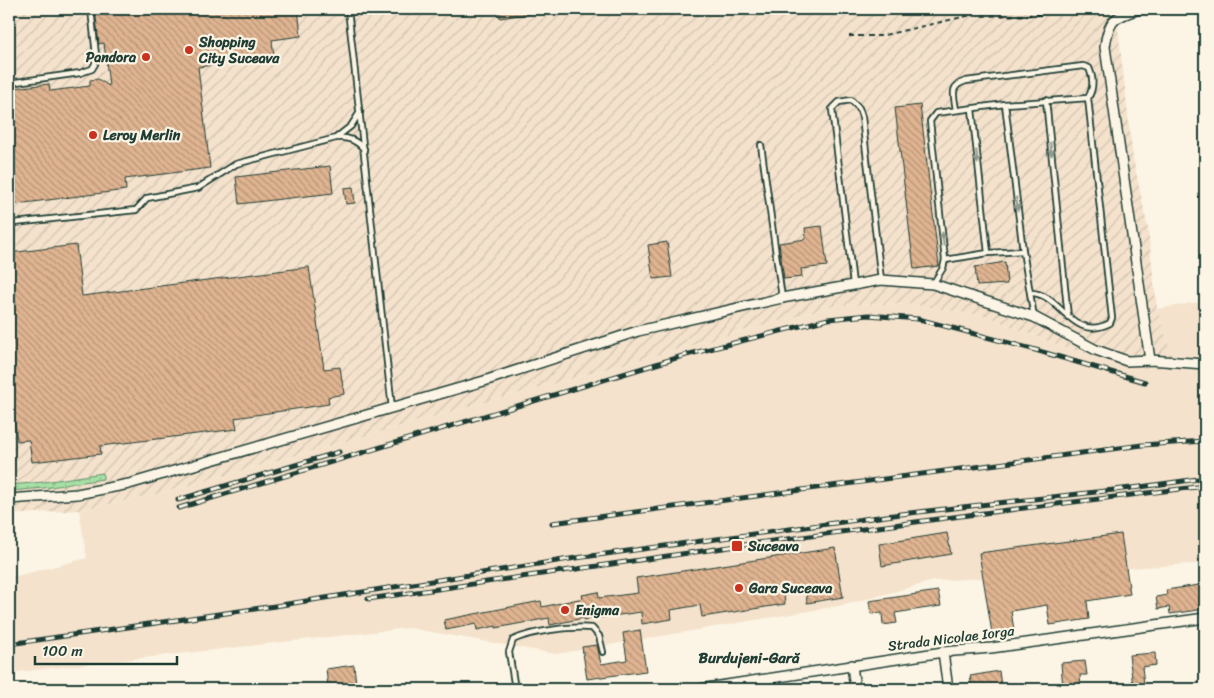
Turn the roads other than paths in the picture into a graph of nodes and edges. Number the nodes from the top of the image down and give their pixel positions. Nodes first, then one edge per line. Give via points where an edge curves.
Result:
1 (91, 9) edge
2 (348, 9) edge
3 (1139, 9) edge
4 (9, 63) edge
5 (10, 83) edge
6 (1088, 98) junction
7 (1046, 100) junction
8 (1006, 104) junction
9 (972, 109) junction
10 (956, 110) junction
11 (360, 112) junction
12 (336, 138) junction
13 (761, 145) dead end
14 (364, 149) junction
15 (9, 220) edge
16 (1023, 251) junction
17 (988, 254) junction
18 (945, 260) junction
19 (881, 280) junction
20 (853, 284) junction
21 (933, 284) junction
22 (1031, 293) junction
23 (782, 298) junction
24 (1034, 317) junction
25 (1068, 317) junction
26 (1150, 360) junction
27 (1205, 364) edge
28 (392, 408) junction
29 (9, 499) edge
30 (1205, 618) edge
31 (603, 652) dead end
32 (944, 652) junction
33 (852, 665) junction
34 (757, 685) edge
35 (515, 689) edge
36 (700, 689) edge
37 (855, 689) edge
38 (948, 689) edge

1 - 5 lane via 96,55 92,69
2 - 11 lane
3 - 26 street via 1120,15 1107,30 1105,47
4 - 5 lane
6 - 7 lane
6 - 10 lane via 1092,92 1092,76 1089,68 1083,66 966,81 954,90
6 - 25 lane via 1112,318 1101,328 1086,328
7 - 8 lane
7 -> 25 lane
8 - 9 lane
8 -> 16 lane
9 - 10 lane
9 -> 17 lane
18 -> 10 lane via 930,121 936,113
11 - 12 lane via 351,126
11 - 14 lane
12 - 14 lane via 350,138
12 - 15 lane via 236,164 202,186 147,198 136,210 14,223
13 - 23 lane
14 - 28 lane
16 - 17 lane
16 - 22 lane
17 - 18 lane
18 - 21 lane
19 - 20 street
19 - 20 lane via 862,117 851,100 840,102 832,109
19 - 21 street
20 - 23 street
21 - 24 street
22 - 24 lane
22 - 25 lane via 1044,296
23 - 28 street via 638,332
24 - 26 street via 1096,350 1127,361
26 - 27 street
28 - 29 street via 121,486 68,495
30 - 32 street, Strada Nicolae Iorga
31 - 35 lane via 599,636 592,628 523,635 513,640 509,652
32 - 33 street, Strada Nicolae Iorga
32 - 38 street
33 - 34 street, Strada Nicolae Iorga
33 - 37 street
34 - 36 street, Strada Nicolae Iorga

